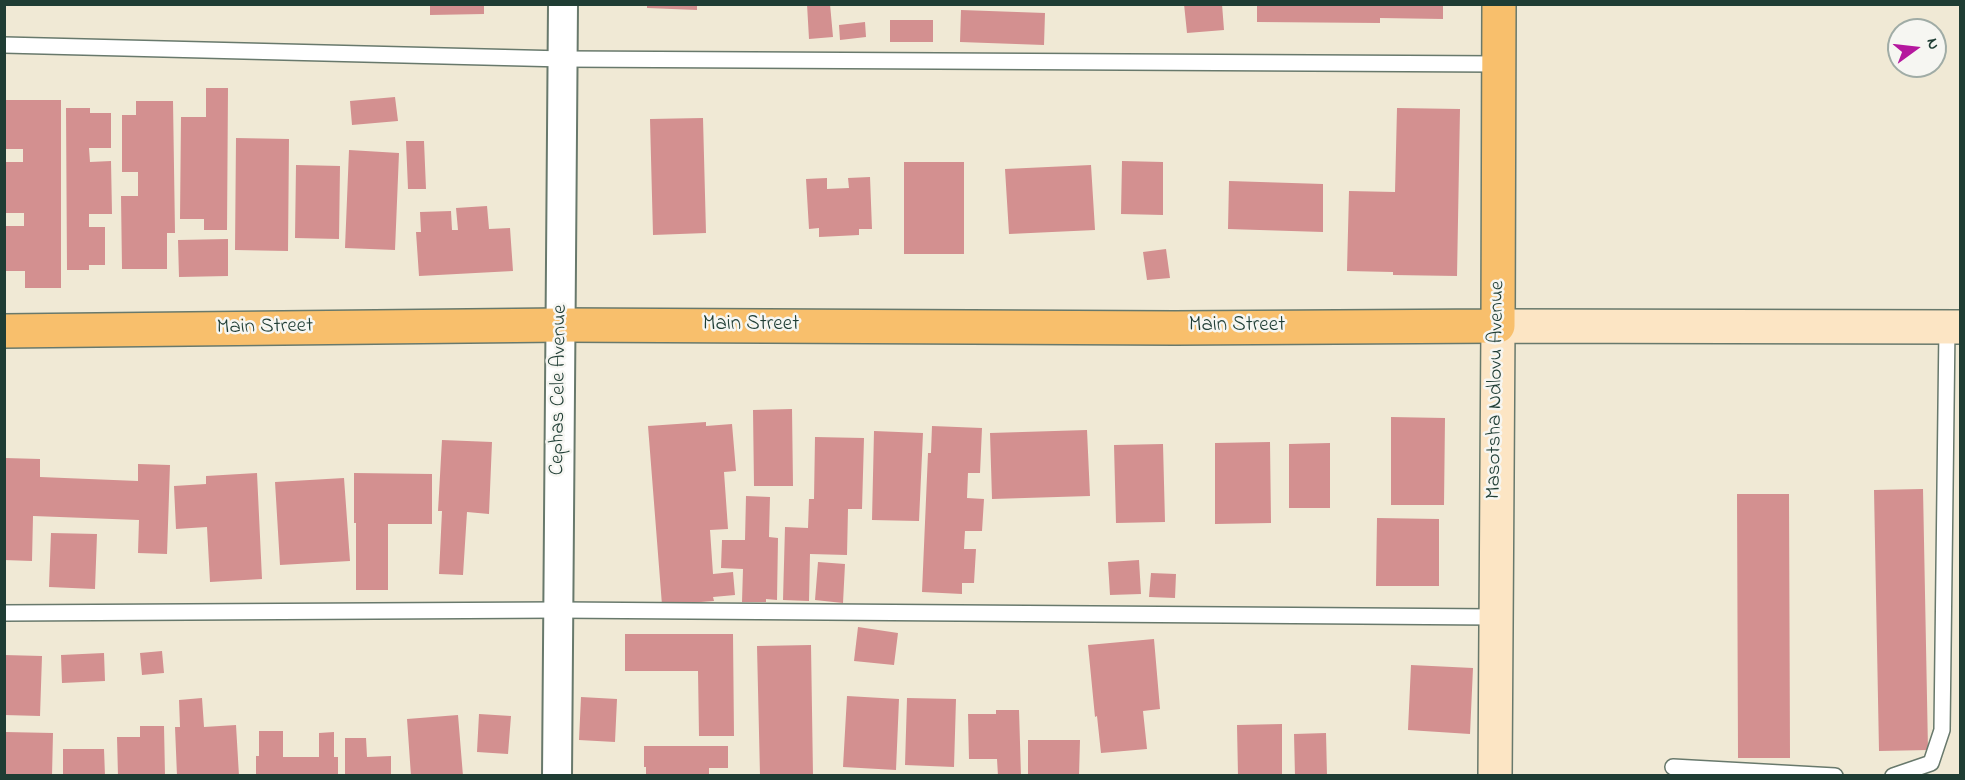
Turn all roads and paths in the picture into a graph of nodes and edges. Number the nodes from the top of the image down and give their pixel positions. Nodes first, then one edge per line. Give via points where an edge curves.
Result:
1 (563, 4) edge
2 (1499, 4) edge
3 (4, 45) edge
4 (564, 58) junction
5 (1498, 64) junction
6 (561, 325) junction
7 (1498, 326) junction
8 (1954, 327) edge
9 (4, 331) edge
10 (558, 610) junction
11 (4, 613) edge
12 (1494, 617) junction
13 (1673, 767) dead end
14 (557, 776) edge
15 (1495, 776) edge
16 (1835, 776) edge
17 (1893, 776) edge

1 - 4 street, Cephas Cele Avenue
2 - 5 highway, Masotsha Ndlovu Avenue
3 - 4 lane
4 - 5 lane
4 - 6 street, Cephas Cele Avenue
5 - 7 highway, Masotsha Ndlovu Avenue
6 - 7 highway, Main Street
6 - 9 highway, Main Street
6 - 10 street, Cephas Cele Avenue
7 - 8 street
7 - 12 street, Masotsha Ndlovu Avenue
8 - 17 lane via 1942,730 1931,763
10 - 11 lane
10 - 12 lane
10 - 14 street, Cephas Cele Avenue
12 - 15 street, Masotsha Ndlovu Avenue
13 - 16 lane

